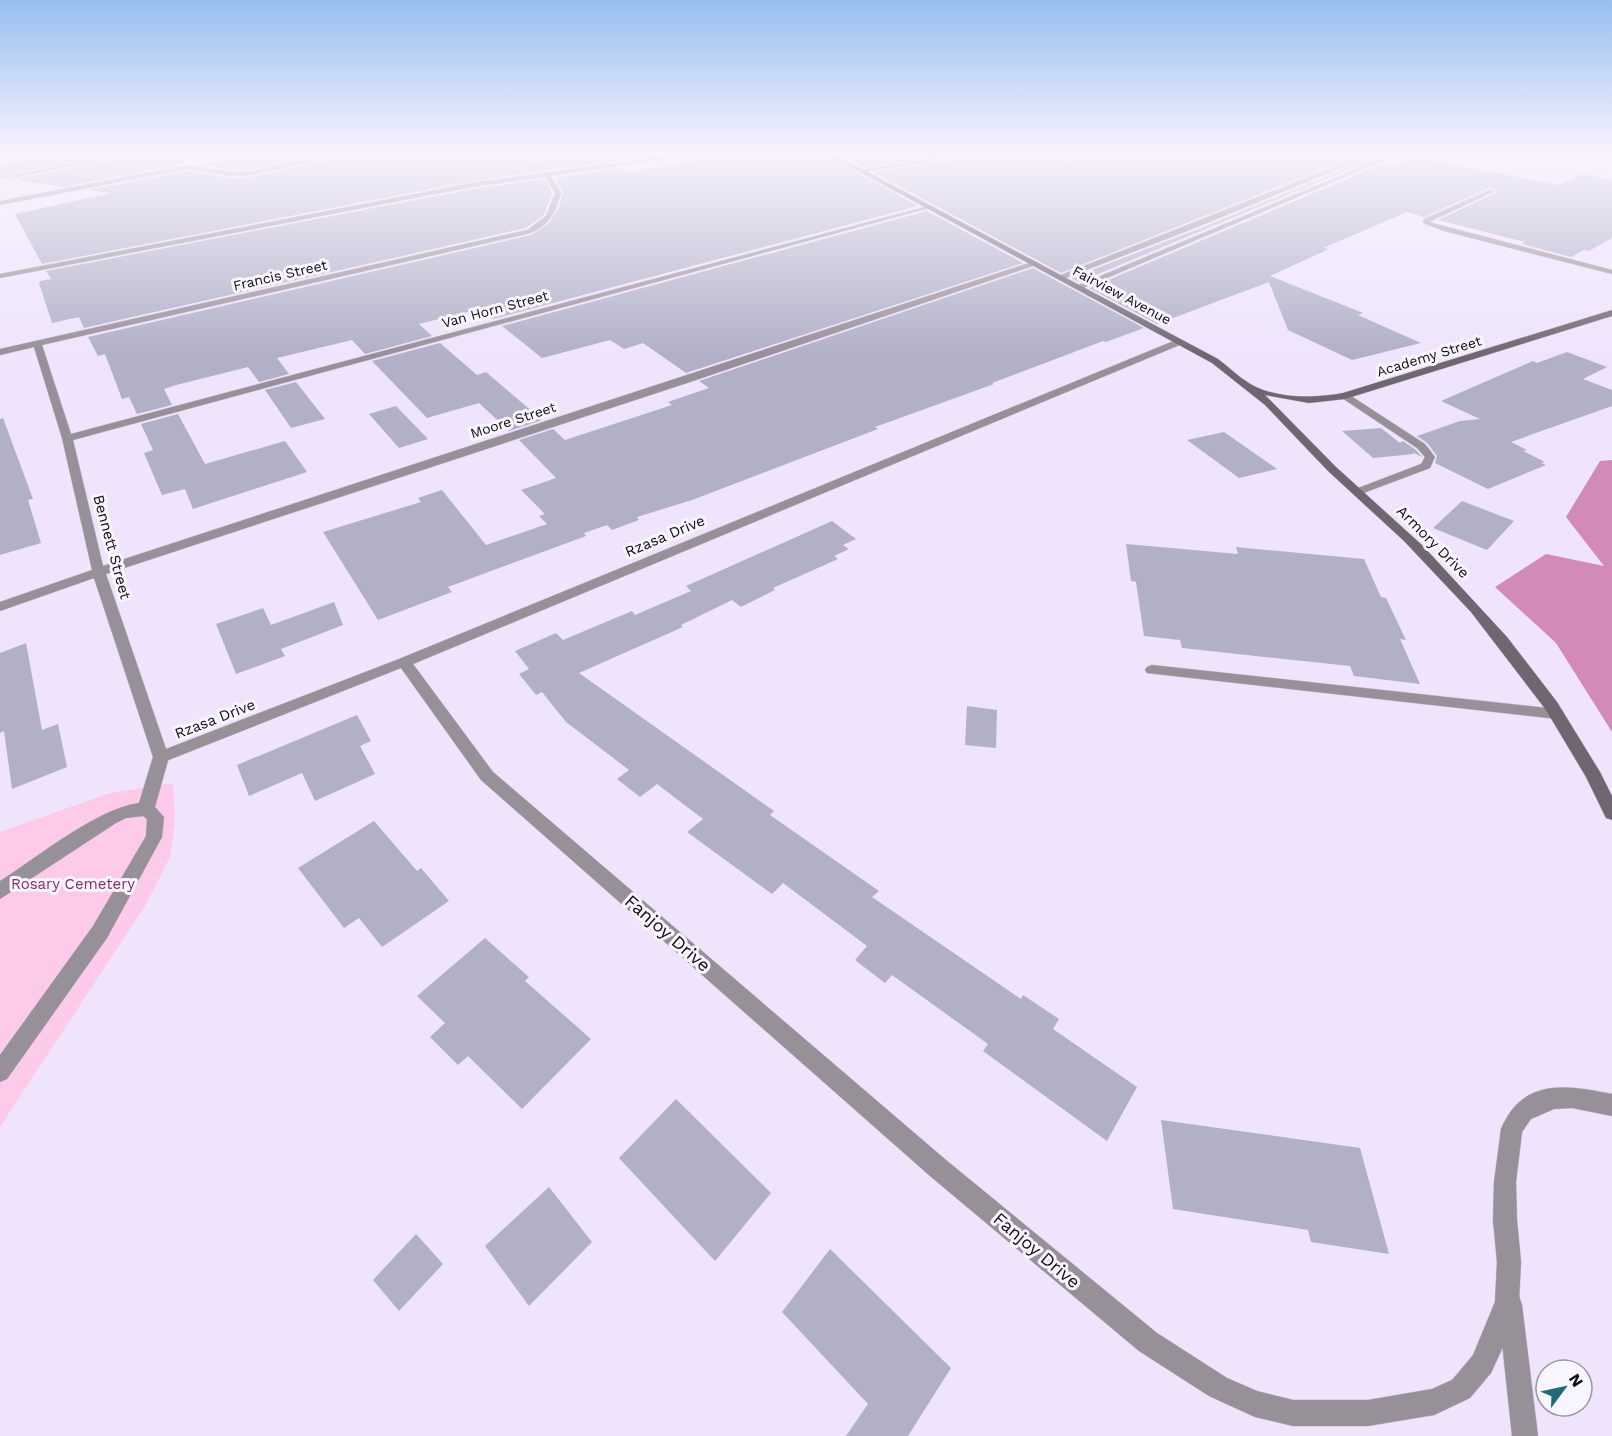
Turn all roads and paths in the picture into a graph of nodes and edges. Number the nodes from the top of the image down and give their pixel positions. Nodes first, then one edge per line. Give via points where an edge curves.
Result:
1 (284, 221) edge
2 (548, 221) edge
3 (878, 221) edge
4 (956, 221) edge
5 (1208, 221) edge
6 (1236, 221) edge
7 (1426, 221) edge
8 (1035, 264) junction
9 (1612, 272) edge
10 (0, 276) edge
11 (1060, 277) junction
12 (1078, 287) junction
13 (1612, 313) edge
14 (1179, 342) junction
15 (37, 344) junction
16 (0, 352) edge
17 (1252, 389) junction
18 (1345, 396) junction
19 (67, 438) junction
20 (1357, 492) junction
21 (98, 570) junction
22 (0, 607) edge
23 (404, 662) junction
24 (1152, 670) dead end
25 (1557, 714) junction
26 (161, 757) junction
27 (146, 809) junction
28 (1612, 813) edge
29 (0, 891) edge
30 (0, 1071) edge
31 (1612, 1105) edge
32 (1508, 1284) junction
33 (1525, 1436) edge

1 - 10 street
2 - 15 street, Francis Street via 529,232
3 - 19 street, Van Horn Street
4 - 8 main road, Fairview Avenue
5 - 11 street
6 - 12 street
7 - 9 street via 1446,230
8 - 11 main road, Fairview Avenue
8 - 21 street, Moore Street
11 - 12 main road, Fairview Avenue
12 - 14 main road, Fairview Avenue
13 - 18 main road, Academy Street
14 - 17 main road, Armory Drive via 1215,361
14 - 23 street, Rzasa Drive
15 - 16 street, Francis Street
15 - 19 street, Bennett Street
17 - 18 main road, Academy Street via 1317,402
17 - 20 main road, Armory Drive
18 - 20 street via 1421,446 1430,457 1426,466
19 - 21 street, Bennett Street
20 - 25 main road, Armory Drive via 1471,603
21 - 22 street, Moore Street
21 - 26 street, Bennett Street
23 - 26 street, Rzasa Drive
23 - 32 street, Fanjoy Drive via 487,776 947,1175 1148,1342 1218,1387 1255,1404 1293,1413 1368,1413 1434,1402 1461,1389 1482,1364 1502,1319
24 - 25 street
25 - 28 main road, Armory Drive
26 - 27 street
27 - 29 street via 110,818
27 - 30 street via 156,817 157,827 148,847 100,932
31 - 32 street, Fanjoy Drive via 1572,1097 1554,1098 1523,1111 1512,1129 1505,1182
32 - 33 street

